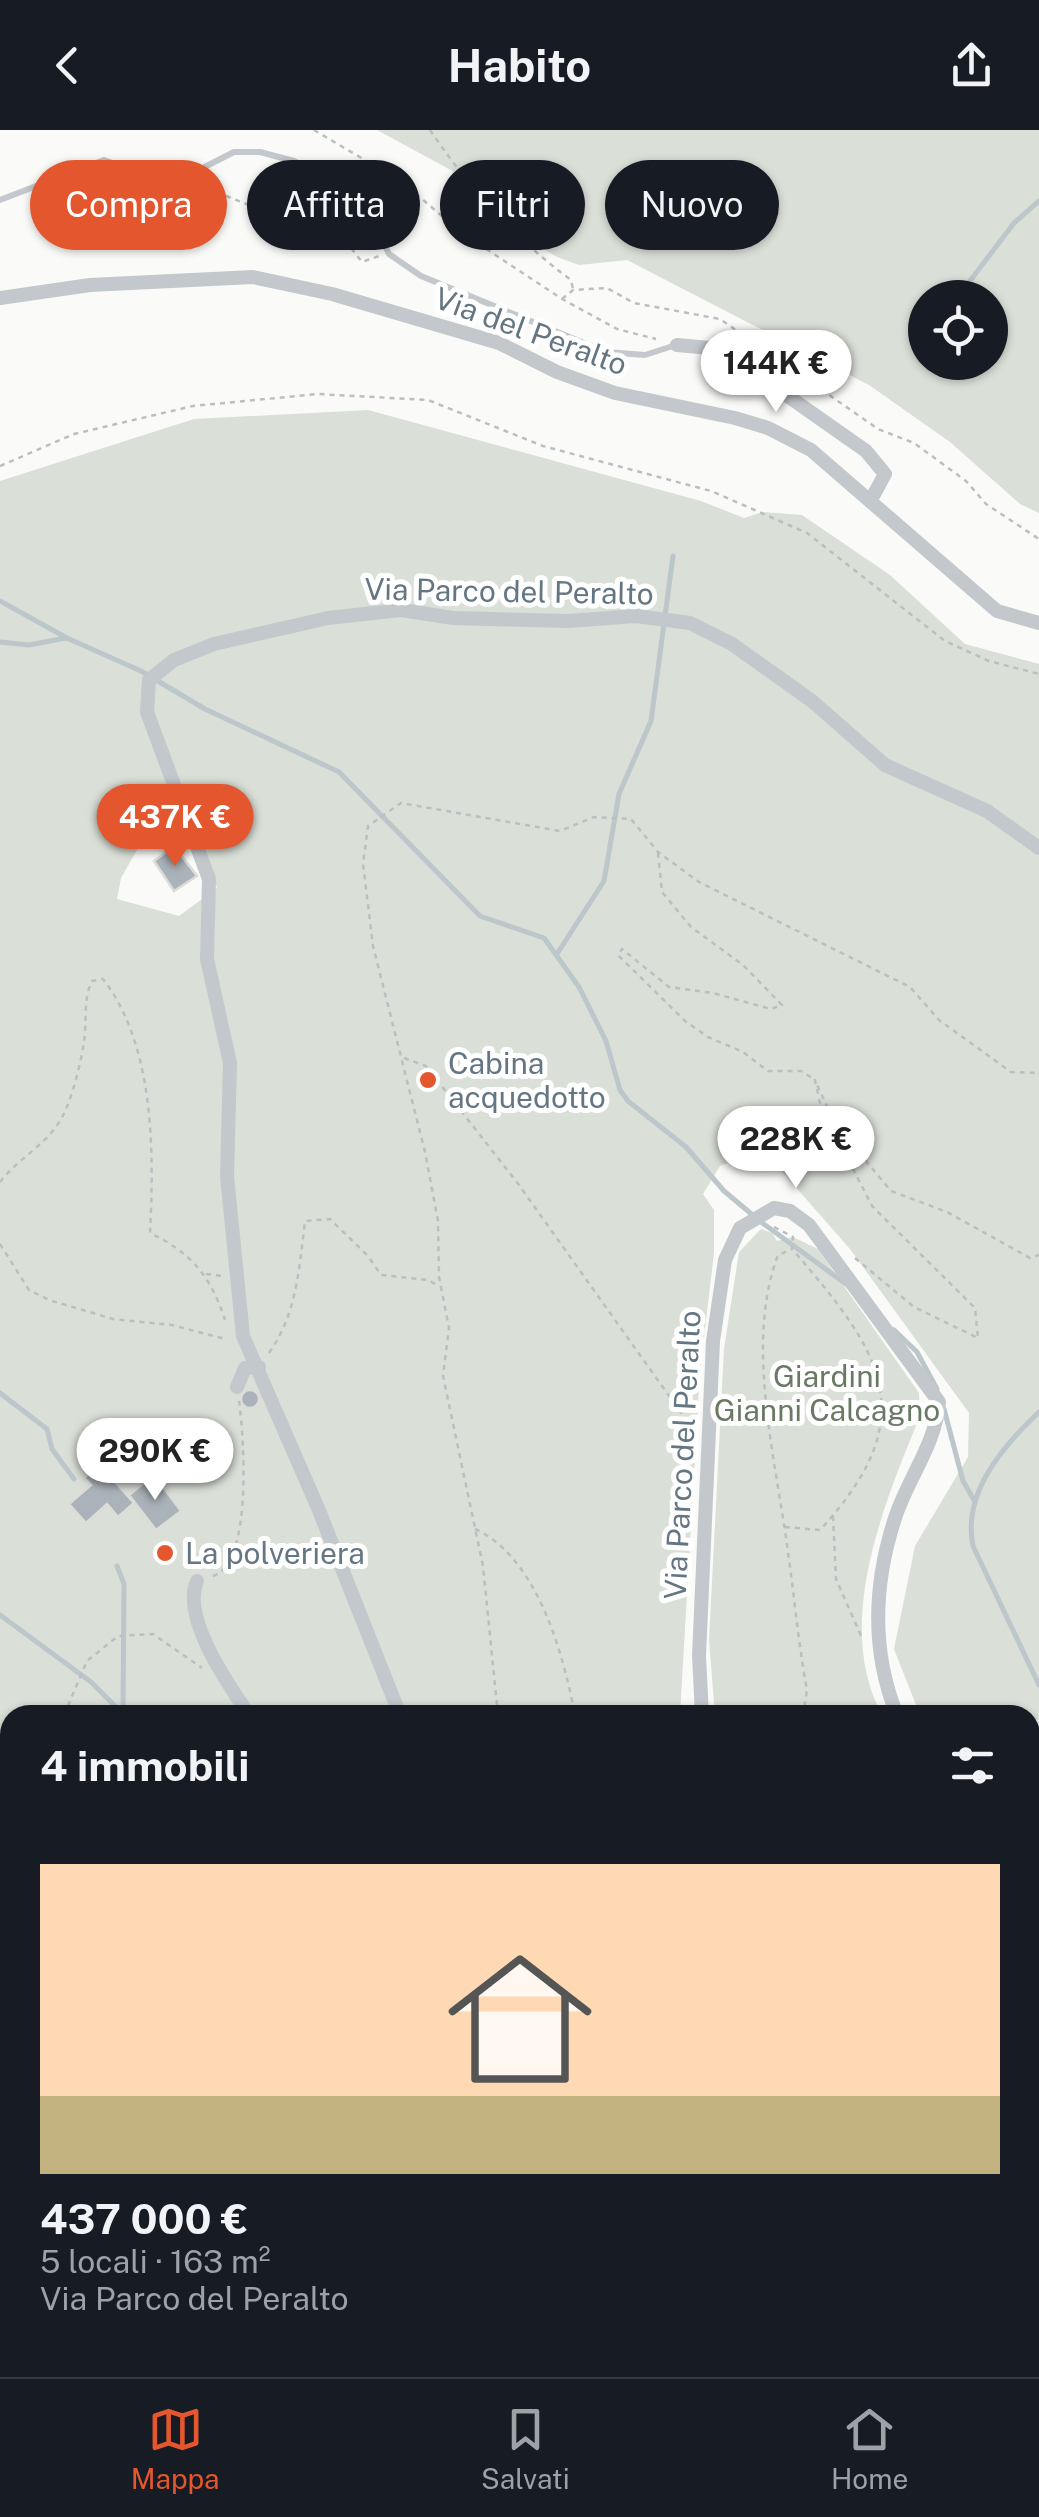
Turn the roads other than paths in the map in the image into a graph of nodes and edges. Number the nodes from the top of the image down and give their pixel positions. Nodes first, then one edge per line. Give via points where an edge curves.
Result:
1 (0, 200) edge
2 (0, 298) edge
3 (677, 345) joint
4 (872, 498) junction
5 (1039, 623) edge
6 (1039, 848) edge
7 (258, 1367) junction
8 (236, 1386) road end
9 (198, 1582) road end
10 (242, 1705) edge
11 (396, 1705) edge
12 (701, 1705) edge
13 (893, 1705) edge

1 - 3 lane via 104,160 181,179 234,152 260,152 294,161 346,189 368,211 385,248 420,276 606,352 645,354
2 - 4 street, Via del Peralto via 90,285 253,278 332,294 499,343 615,393 768,428 812,450
3 - 4 street via 721,349 866,451 886,474
4 - 5 street, Via del Peralto via 997,611
6 - 7 street, Via Parco del Peralto via 987,811 884,765 812,702 732,644 690,624 636,616 453,618 402,610 328,618 174,660 149,680 146,712 209,879 208,959 230,1063 231,1249 242,1336
7 - 8 street via 245,1368
7 - 11 street, Via Parco del Peralto
9 - 10 street via 194,1596 203,1637
12 - 13 street, Via Parco del Peralto via 713,1341 726,1260 740,1228 774,1208 809,1225 939,1402 938,1424 895,1518 876,1614 883,1680

